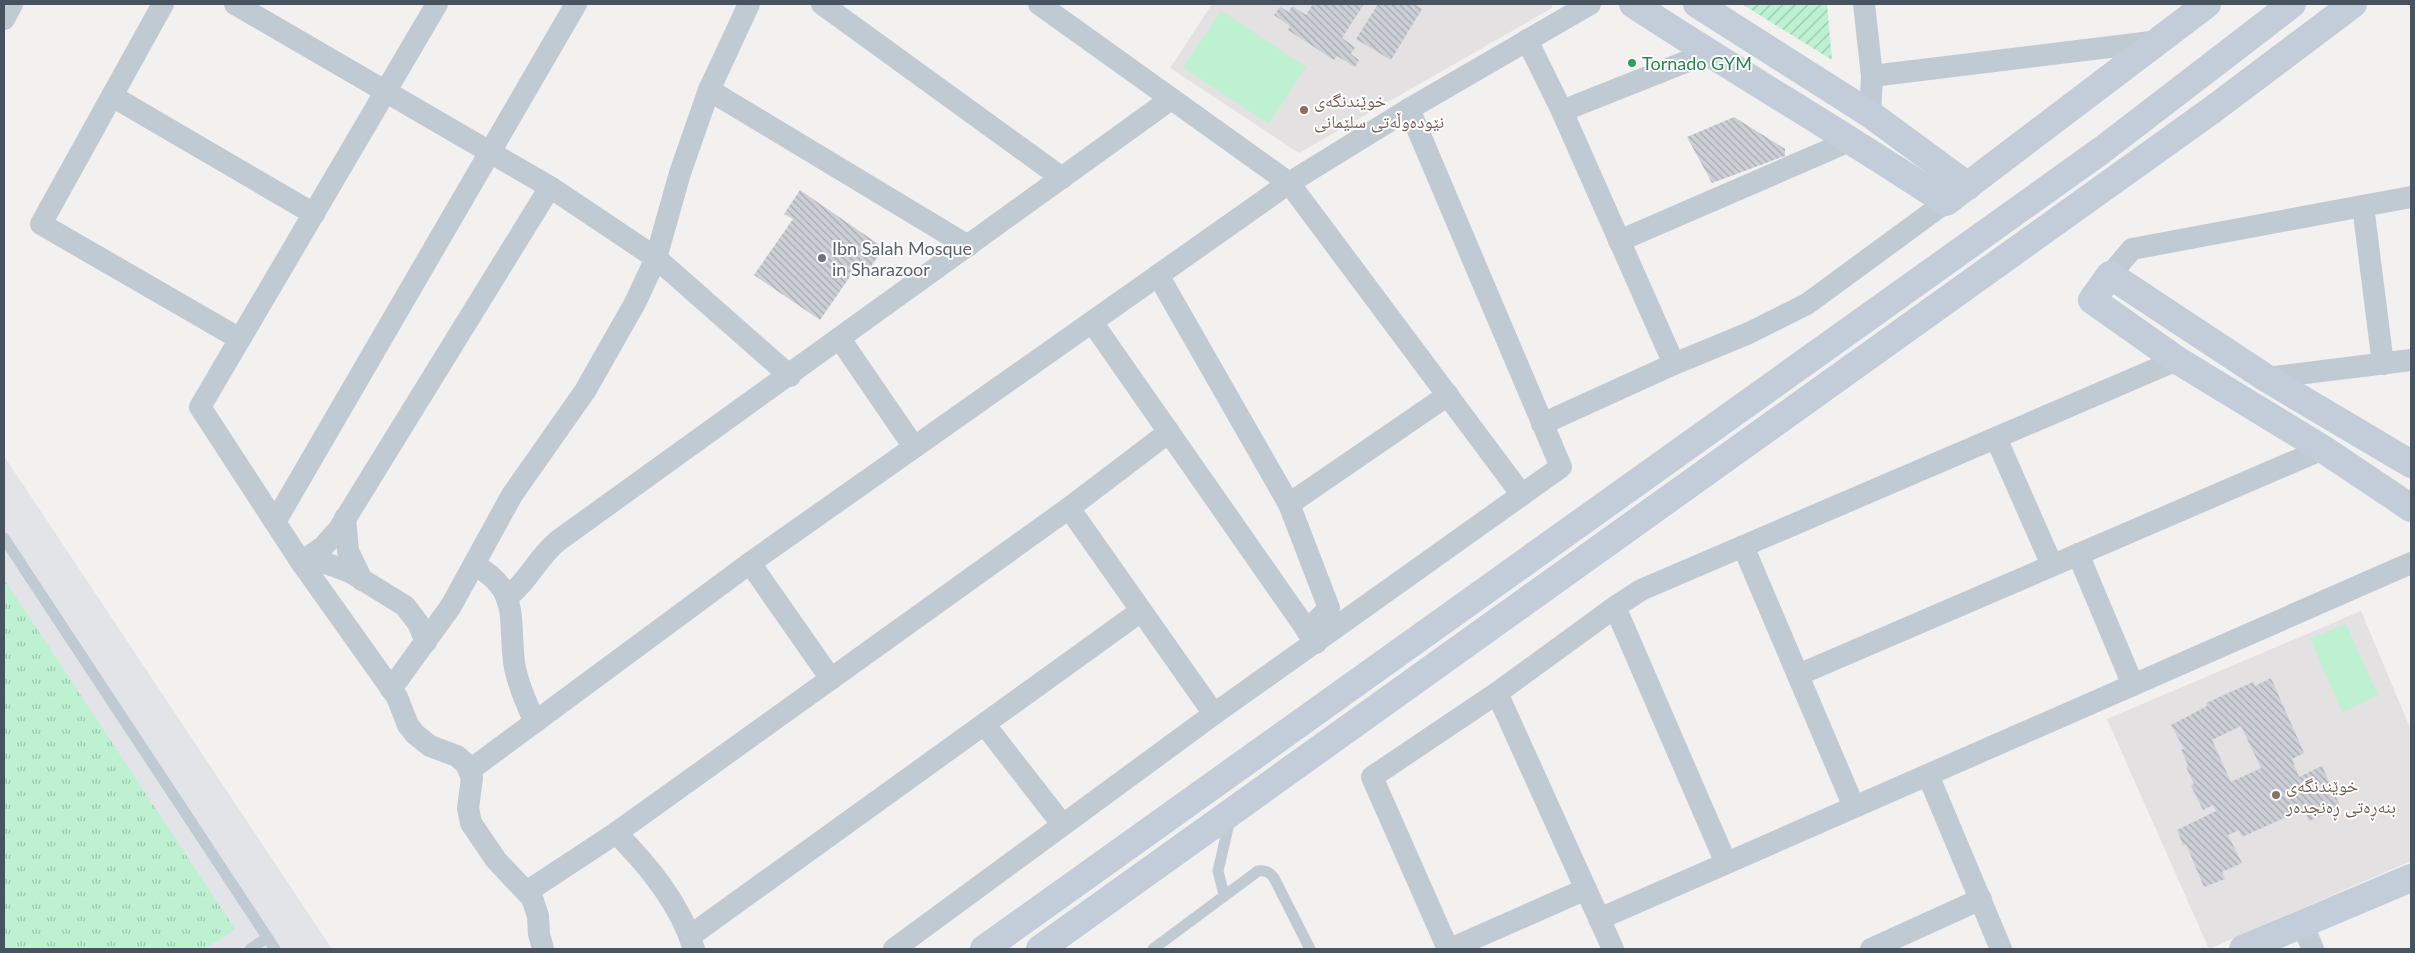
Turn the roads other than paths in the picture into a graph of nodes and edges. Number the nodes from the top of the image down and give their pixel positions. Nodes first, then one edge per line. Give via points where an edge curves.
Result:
1 (12, 4) edge
2 (163, 4) edge
3 (235, 4) edge
4 (436, 4) edge
5 (576, 4) edge
6 (749, 4) edge
7 (822, 4) edge
8 (1039, 4) edge
9 (1590, 4) edge
10 (1633, 4) edge
11 (1697, 4) edge
12 (1864, 4) edge
13 (2207, 4) edge
14 (2292, 4) edge
15 (2352, 4) edge
16 (4, 19) edge
17 (1527, 40) junction
18 (2159, 40) junction
19 (1708, 53) junction
20 (1872, 76) junction
21 (709, 90) junction
22 (385, 91) junction
23 (112, 96) junction
24 (1171, 99) junction
25 (1409, 109) junction
26 (1562, 111) junction
27 (1870, 114) junction
28 (1852, 140) junction
29 (490, 152) junction
30 (1062, 178) junction
31 (1289, 183) junction
32 (1968, 186) junction
33 (550, 187) junction
34 (2411, 197) edge
35 (1946, 202) junction
36 (2363, 206) junction
37 (314, 214) junction
38 (1619, 241) junction
39 (968, 246) junction
40 (656, 258) junction
41 (1158, 275) junction
42 (2110, 275) junction
43 (1092, 322) junction
44 (240, 339) junction
45 (840, 339) junction
46 (2177, 360) junction
47 (2411, 360) edge
48 (1674, 364) junction
49 (2383, 364) junction
50 (790, 376) junction
51 (2266, 378) junction
52 (1448, 395) junction
53 (1542, 424) junction
54 (1169, 432) junction
55 (1996, 438) junction
56 (914, 447) junction
57 (2323, 449) junction
58 (2411, 464) edge
59 (1522, 495) junction
60 (1289, 504) junction
61 (1068, 508) junction
62 (2411, 508) edge
63 (345, 518) junction
64 (275, 522) junction
65 (4, 538) edge
66 (1743, 546) junction
67 (2078, 554) junction
68 (305, 559) junction
69 (750, 563) junction
70 (2411, 563) edge
71 (474, 565) junction
72 (2052, 565) junction
73 (362, 580) junction
74 (507, 597) junction
75 (405, 606) junction
76 (450, 606) junction
77 (1615, 607) junction
78 (1141, 611) junction
79 (1312, 637) junction
80 (426, 642) junction
81 (1798, 675) junction
82 (831, 679) junction
83 (2133, 685) junction
84 (391, 689) junction
85 (1497, 693) junction
86 (1214, 714) junction
87 (535, 722) junction
88 (986, 725) junction
89 (470, 770) junction
90 (1928, 775) junction
91 (1854, 807) junction
92 (1231, 812) junction
93 (1062, 824) junction
94 (616, 833) junction
95 (1726, 863) junction
96 (2411, 878) edge
97 (1586, 889) junction
98 (528, 891) junction
99 (1224, 895) junction
100 (1981, 899) junction
101 (1599, 919) junction
102 (2302, 924) junction
103 (267, 938) junction
104 (692, 943) edge
105 (250, 949) edge
106 (275, 949) edge
107 (542, 949) edge
108 (894, 949) edge
109 (984, 949) edge
110 (1040, 949) edge
111 (1153, 949) edge
112 (1310, 949) edge
113 (1449, 949) edge
114 (1613, 949) edge
115 (1871, 949) edge
116 (2001, 949) edge
117 (2243, 949) edge
118 (2313, 949) edge

1 - 16 street
2 - 23 street
3 - 22 street
4 - 22 street
5 - 29 street
6 - 21 street
7 - 30 street
8 - 24 street
9 - 17 street
10 - 19 main road
11 - 27 main road
12 - 20 street
13 - 18 main road
14 - 109 main road via 2094,156
15 - 92 main road via 2188,127
17 - 25 street
17 - 26 street
18 - 20 street
18 - 32 main road
19 - 26 street
19 - 28 main road
20 - 27 street
21 - 39 street
21 - 40 street via 680,173
22 - 29 street
22 - 37 street
23 - 37 street
23 - 44 street via 41,224
24 - 30 street
24 - 31 street
25 - 31 street
25 - 53 street
26 - 38 street
27 - 28 main road
27 - 32 main road
28 - 35 main road
28 - 38 street
29 - 33 street
29 - 64 street
30 - 39 street
31 - 41 street
31 - 52 street
32 - 35 main road
33 - 40 street
33 - 63 street
34 - 36 street
35 - 48 street via 1807,304 1749,333
36 - 42 street via 2132,249
36 - 49 street
37 - 44 street
38 - 48 street
39 - 45 street
40 - 50 street
40 - 71 street via 611,348 512,495
41 - 43 street
41 - 60 street
42 - 46 main road via 2092,300
42 - 51 main road
43 - 54 street
43 - 56 street
44 - 64 street via 200,407
45 - 50 street
45 - 56 street
46 - 55 street
46 - 57 main road
47 - 49 street
48 - 53 street
49 - 51 street
50 - 74 street via 555,543 524,582
51 - 58 main road
52 - 59 street
52 - 60 street
53 - 59 street via 1561,468
54 - 61 street
54 - 79 street
55 - 66 street
55 - 72 street
56 - 69 street
57 - 62 main road
57 - 67 street
59 - 79 street
60 - 79 street via 1329,608
61 - 78 street
61 - 82 street
63 - 68 street via 332,538
63 - 73 street via 348,551
64 - 68 street
65 - 103 lane
66 - 77 street via 1641,590
66 - 81 street
67 - 72 street
67 - 83 street
68 - 73 street via 337,566
68 - 84 street
69 - 82 street
69 - 87 street
70 - 83 street
71 - 74 street via 494,578
71 - 76 street
72 - 81 street
73 - 75 street
74 - 87 street via 512,619 515,669
75 - 76 street via 428,609
75 - 80 street via 418,623
76 - 80 street
77 - 85 street
77 - 95 street
78 - 86 street
78 - 88 street
79 - 86 street
80 - 84 street
81 - 91 street
82 - 94 street
83 - 90 street
84 - 89 street via 414,734 430,746 462,760
85 - 97 street
85 - 113 street via 1372,778
86 - 93 street
87 - 89 street
88 - 93 street
88 - 104 street
89 - 98 street via 472,785 468,808 471,823 496,860
90 - 91 street
90 - 100 street
91 - 95 street
92 - 99 lane via 1218,871
92 - 110 main road
93 - 108 street
94 - 98 street
94 - 104 street via 661,884
95 - 101 street
96 - 102 main road
97 - 101 street
97 - 113 street
98 - 107 street via 536,906
99 - 111 lane
99 - 112 lane via 1258,871 1268,871
100 - 115 street
100 - 116 street
101 - 114 street
102 - 117 main road
102 - 118 street
103 - 105 lane
103 - 106 lane

